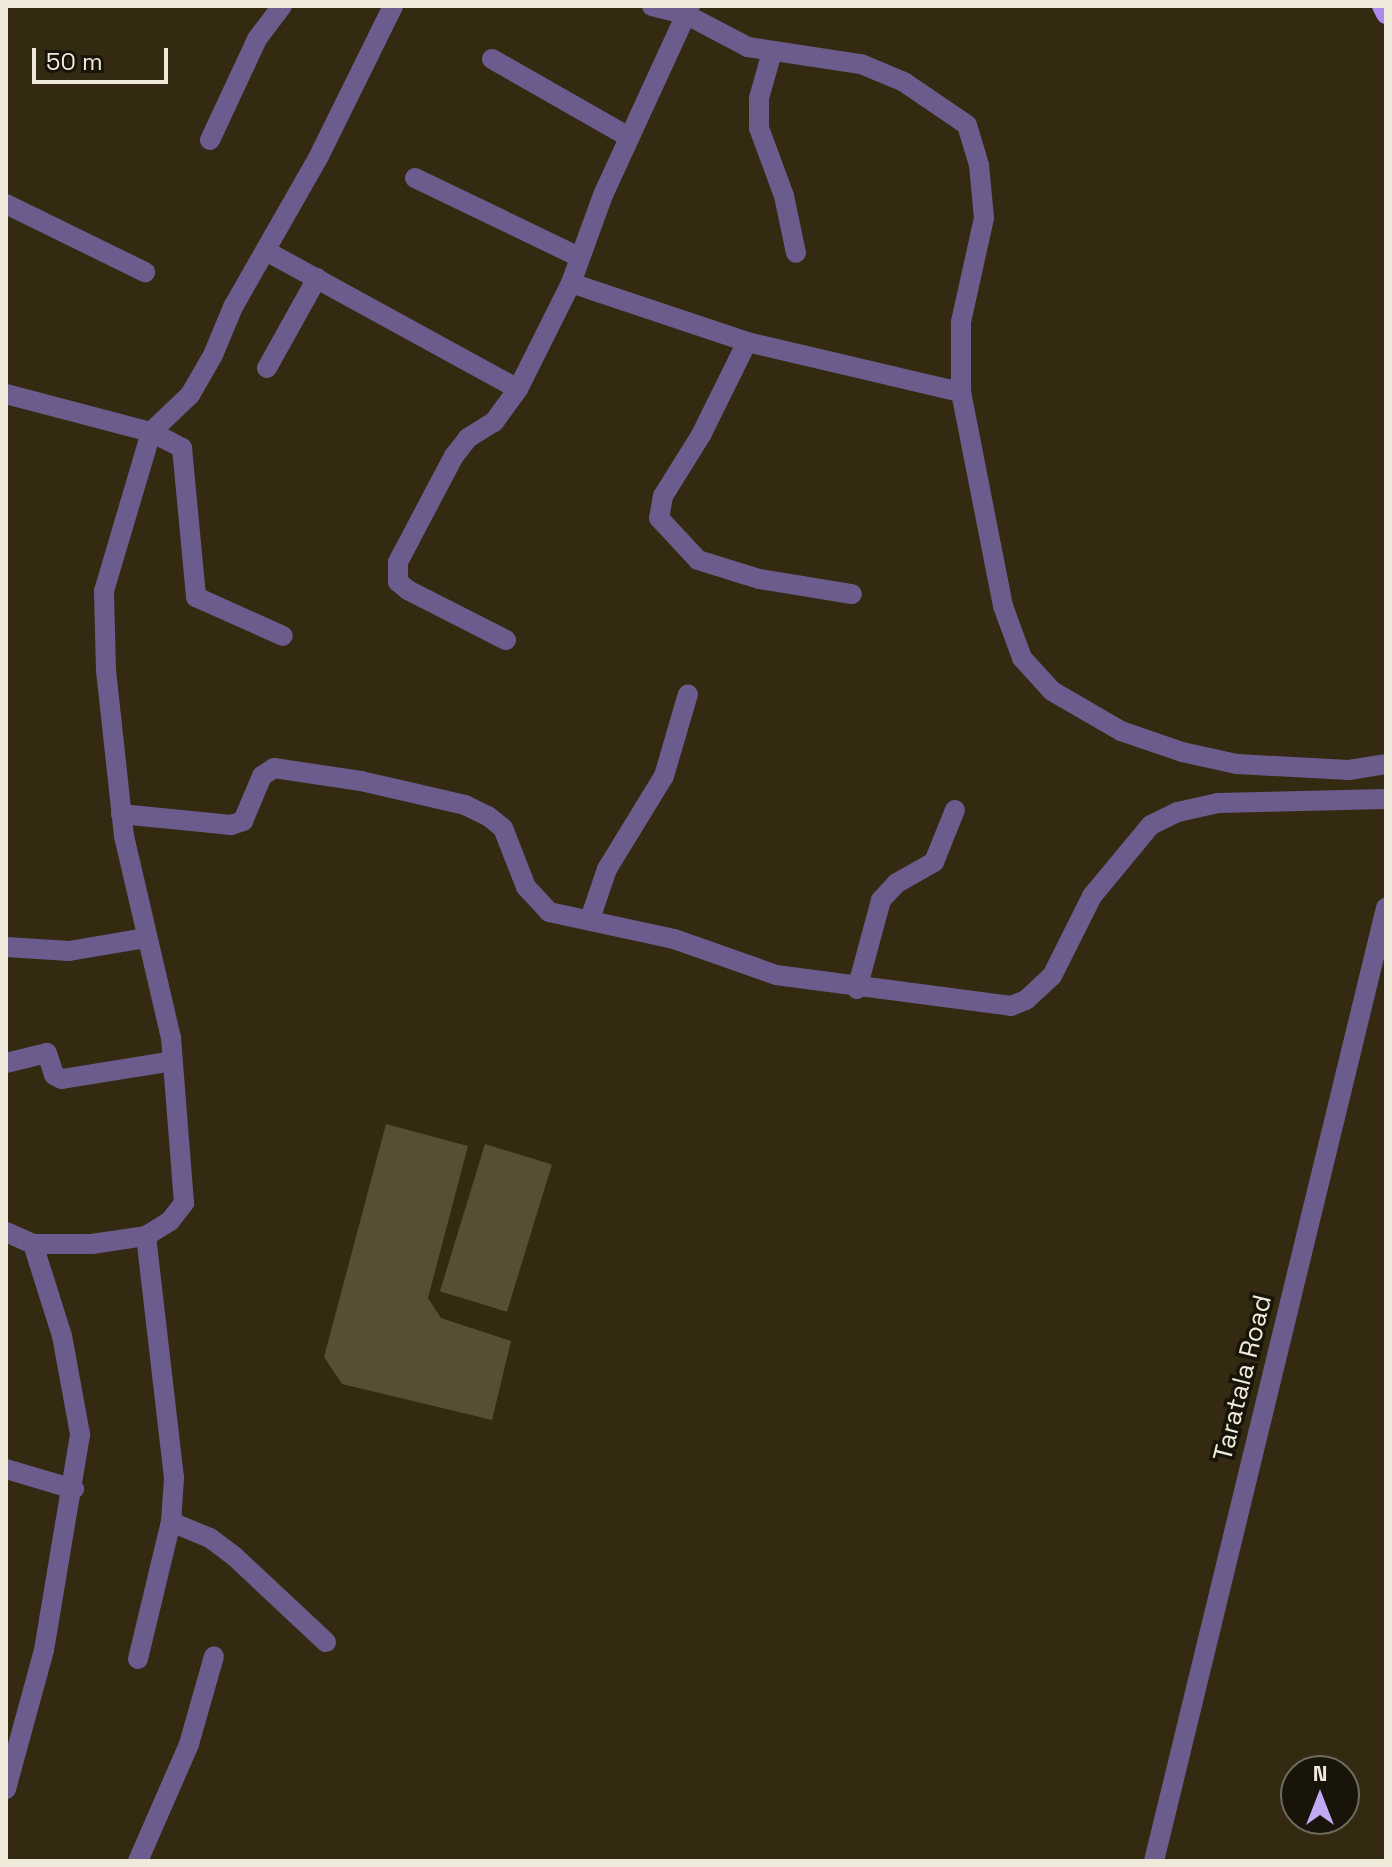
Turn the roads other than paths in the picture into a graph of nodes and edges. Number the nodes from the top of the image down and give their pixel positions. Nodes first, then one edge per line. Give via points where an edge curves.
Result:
1 (282, 6) edge
2 (393, 6) edge
3 (652, 6) edge
4 (1382, 6) edge
5 (689, 11) edge
6 (1386, 14) edge
7 (772, 52) junction
8 (492, 59) dead end
9 (629, 137) junction
10 (210, 140) dead end
11 (415, 178) dead end
12 (6, 204) edge
13 (266, 251) junction
14 (796, 253) dead end
15 (579, 257) junction
16 (145, 272) dead end
17 (317, 278) junction
18 (571, 283) junction
19 (747, 342) junction
20 (267, 368) dead end
21 (518, 389) junction
22 (961, 392) junction
23 (6, 394) edge
24 (151, 432) junction
25 (852, 594) dead end
26 (283, 636) dead end
27 (506, 640) dead end
28 (688, 694) dead end
29 (1386, 764) edge
30 (1386, 799) edge
31 (955, 810) dead end
32 (121, 814) junction
33 (1386, 908) edge
34 (590, 919) junction
35 (145, 938) junction
36 (6, 947) edge
37 (857, 989) junction
38 (173, 1061) junction
39 (6, 1063) edge
40 (6, 1232) edge
41 (146, 1236) junction
42 (33, 1244) junction
43 (6, 1469) edge
44 (74, 1489) junction
45 (171, 1522) junction
46 (326, 1642) dead end
47 (214, 1656) dead end
48 (138, 1659) dead end
49 (6, 1789) edge
50 (138, 1861) edge
51 (1154, 1861) edge

1 - 10 street via 257,39
2 - 13 street
3 - 5 street
4 - 6 main road
5 - 7 street via 748,47
5 - 9 street
7 - 14 street via 759,98 759,128 784,196
7 - 22 street via 861,64 904,82 967,125 979,165 984,218 961,322
8 - 9 street
9 - 15 street
11 - 15 street
12 - 16 street
13 - 17 street
13 - 24 street via 190,395
15 - 18 street
17 - 20 street
17 - 21 street
18 - 19 street
18 - 21 street
19 - 22 street
19 - 25 street via 701,435 663,496 659,518 698,560 759,579
21 - 27 street via 494,422 468,438 454,456 396,573 408,590
22 - 29 street via 1003,606 1022,658 1052,691 1121,731 1182,752 1237,764 1349,770
23 - 24 street
24 - 26 street via 174,442 185,458 196,597
24 - 32 street via 112,555 102,617
28 - 34 street via 664,776 607,869
30 - 37 street via 1218,803 1151,825 1104,878 1052,976 1026,1000 1011,1006
31 - 37 street via 934,862 897,883 881,900
32 - 34 street via 231,825 247,815 262,776 280,767 421,794 488,816 503,828 538,905
32 - 35 street
33 - 51 street, Taratala Road
34 - 37 street via 674,939 776,975
35 - 36 street via 69,951
35 - 38 street
38 - 39 street via 62,1079 54,1075 47,1053
38 - 41 street via 184,1203 170,1221
40 - 42 street
41 - 42 street via 92,1244
41 - 45 street via 174,1478
42 - 44 street via 74,1391 80,1434
43 - 44 street
44 - 49 street via 44,1650
45 - 46 street via 210,1538 234,1556
45 - 48 street
47 - 50 street via 189,1744

